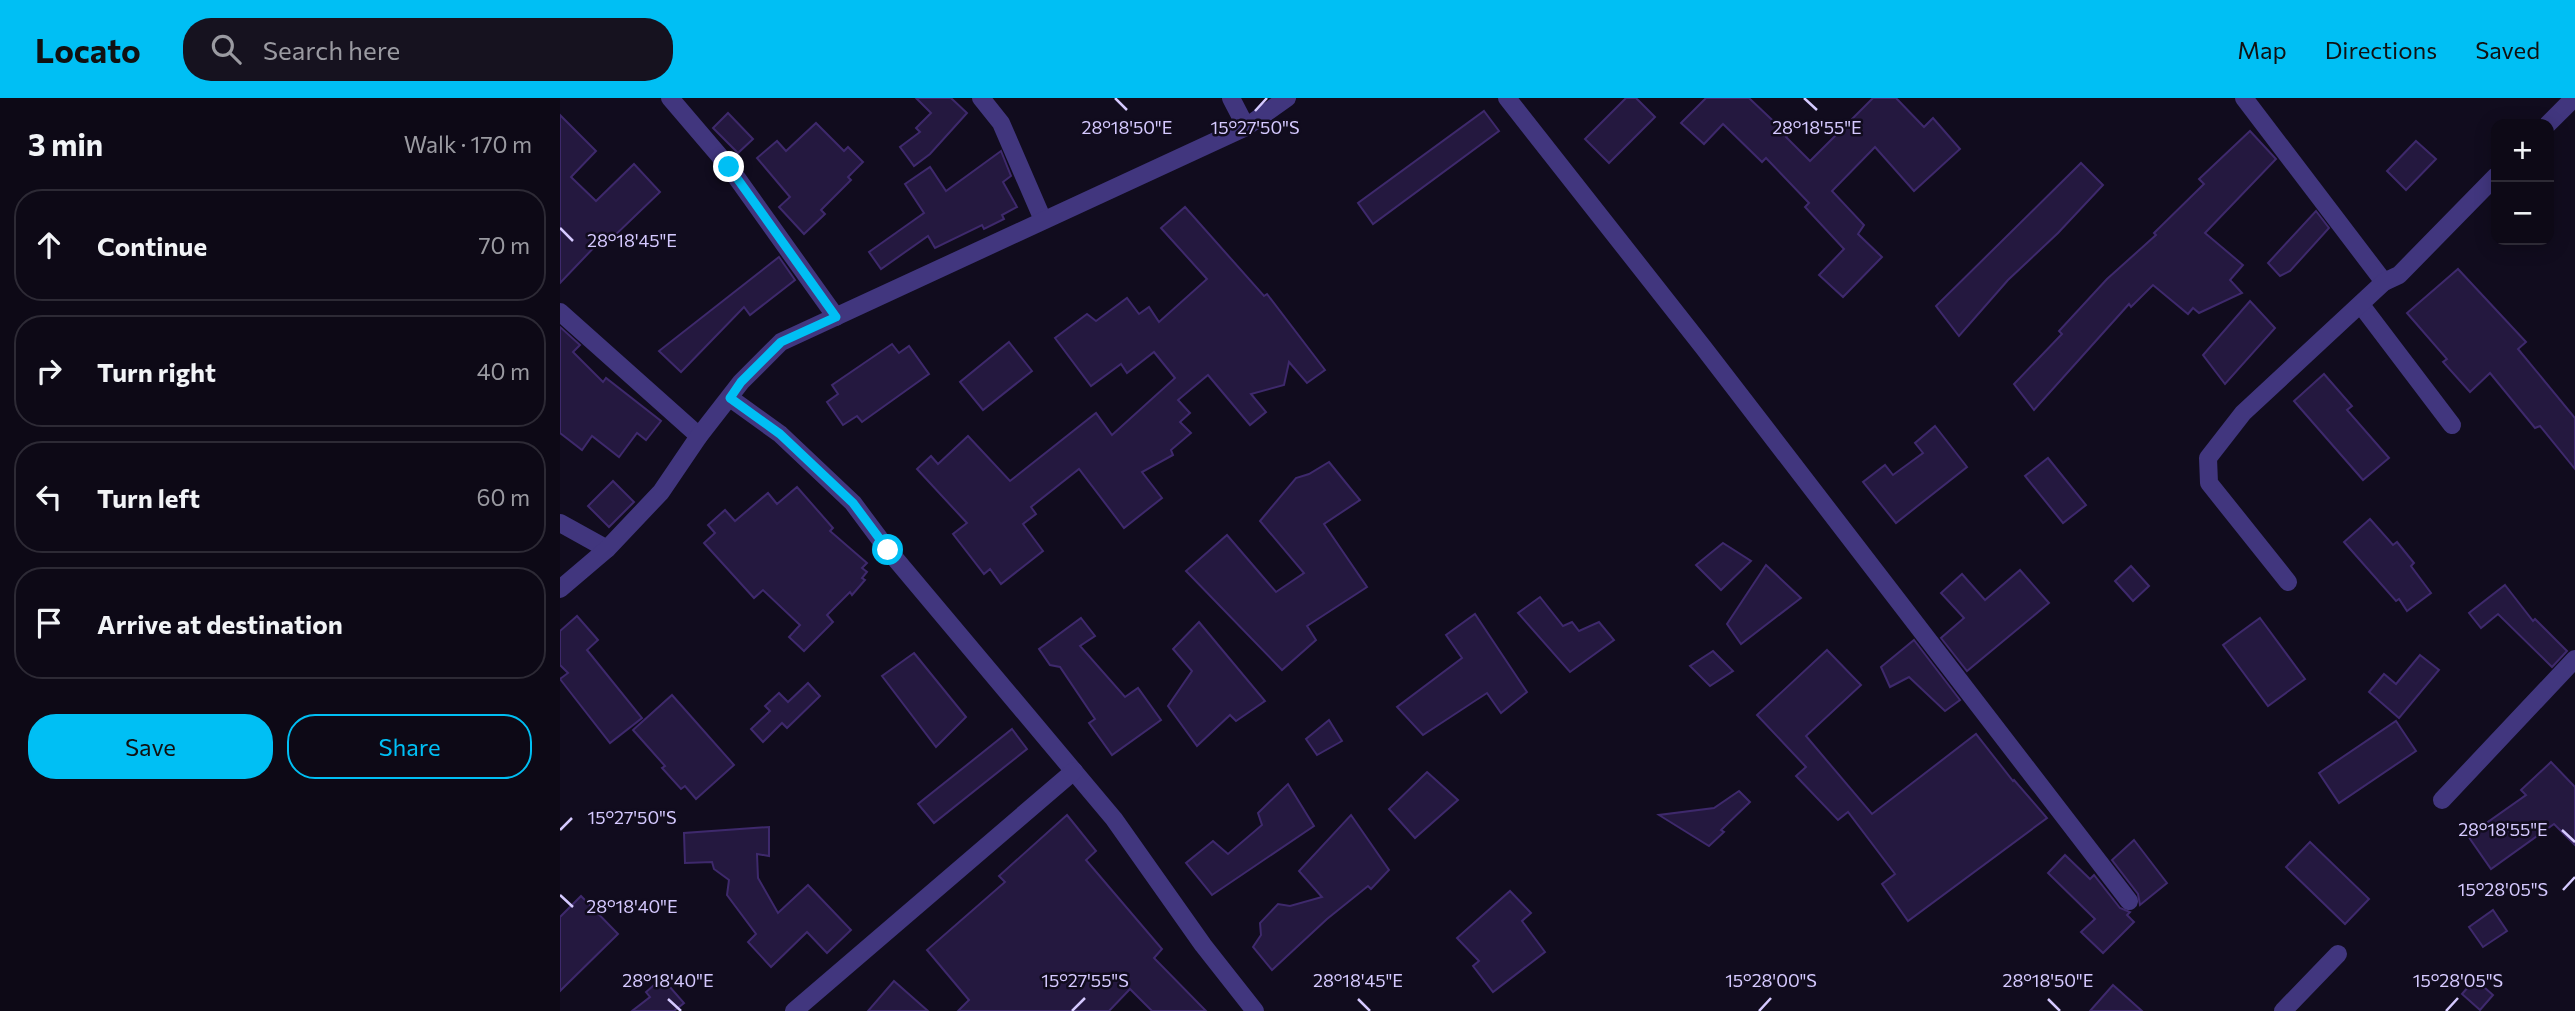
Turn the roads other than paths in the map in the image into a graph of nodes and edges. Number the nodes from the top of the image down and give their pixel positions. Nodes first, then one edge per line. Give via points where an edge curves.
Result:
1 (670, 98) edge
2 (981, 98) edge
3 (1231, 98) edge
4 (1287, 98) edge
5 (1507, 98) edge
6 (2244, 98) edge
7 (2574, 98) edge
8 (2553, 119) edge
9 (1246, 127) junction
10 (2491, 181) edge
11 (1043, 220) junction
12 (2384, 282) junction
13 (2361, 305) junction
14 (560, 312) edge
15 (836, 317) junction
16 (730, 398) junction
17 (2452, 425) dead end
18 (699, 436) junction
19 (560, 523) edge
20 (607, 549) junction
21 (2288, 582) dead end
22 (560, 589) edge
23 (2575, 659) edge
24 (1074, 771) junction
25 (2442, 800) dead end
26 (2129, 901) dead end
27 (2338, 954) dead end
28 (794, 1011) edge
29 (1255, 1011) edge
30 (2283, 1011) edge

1 - 15 street via 729,167
2 - 11 street via 1001,123
3 - 9 street
4 - 9 street
5 - 26 street
6 - 12 street
7 - 8 street
9 - 11 street
10 - 12 street via 2399,275
11 - 15 street
12 - 13 street
13 - 17 street
13 - 21 street via 2244,414 2208,458 2209,483
14 - 18 street
15 - 16 street via 781,342
16 - 18 street
16 - 24 street via 780,434 853,503
18 - 20 street via 661,492
19 - 20 street
20 - 22 street
23 - 25 street
24 - 28 street
24 - 29 street
27 - 30 street

